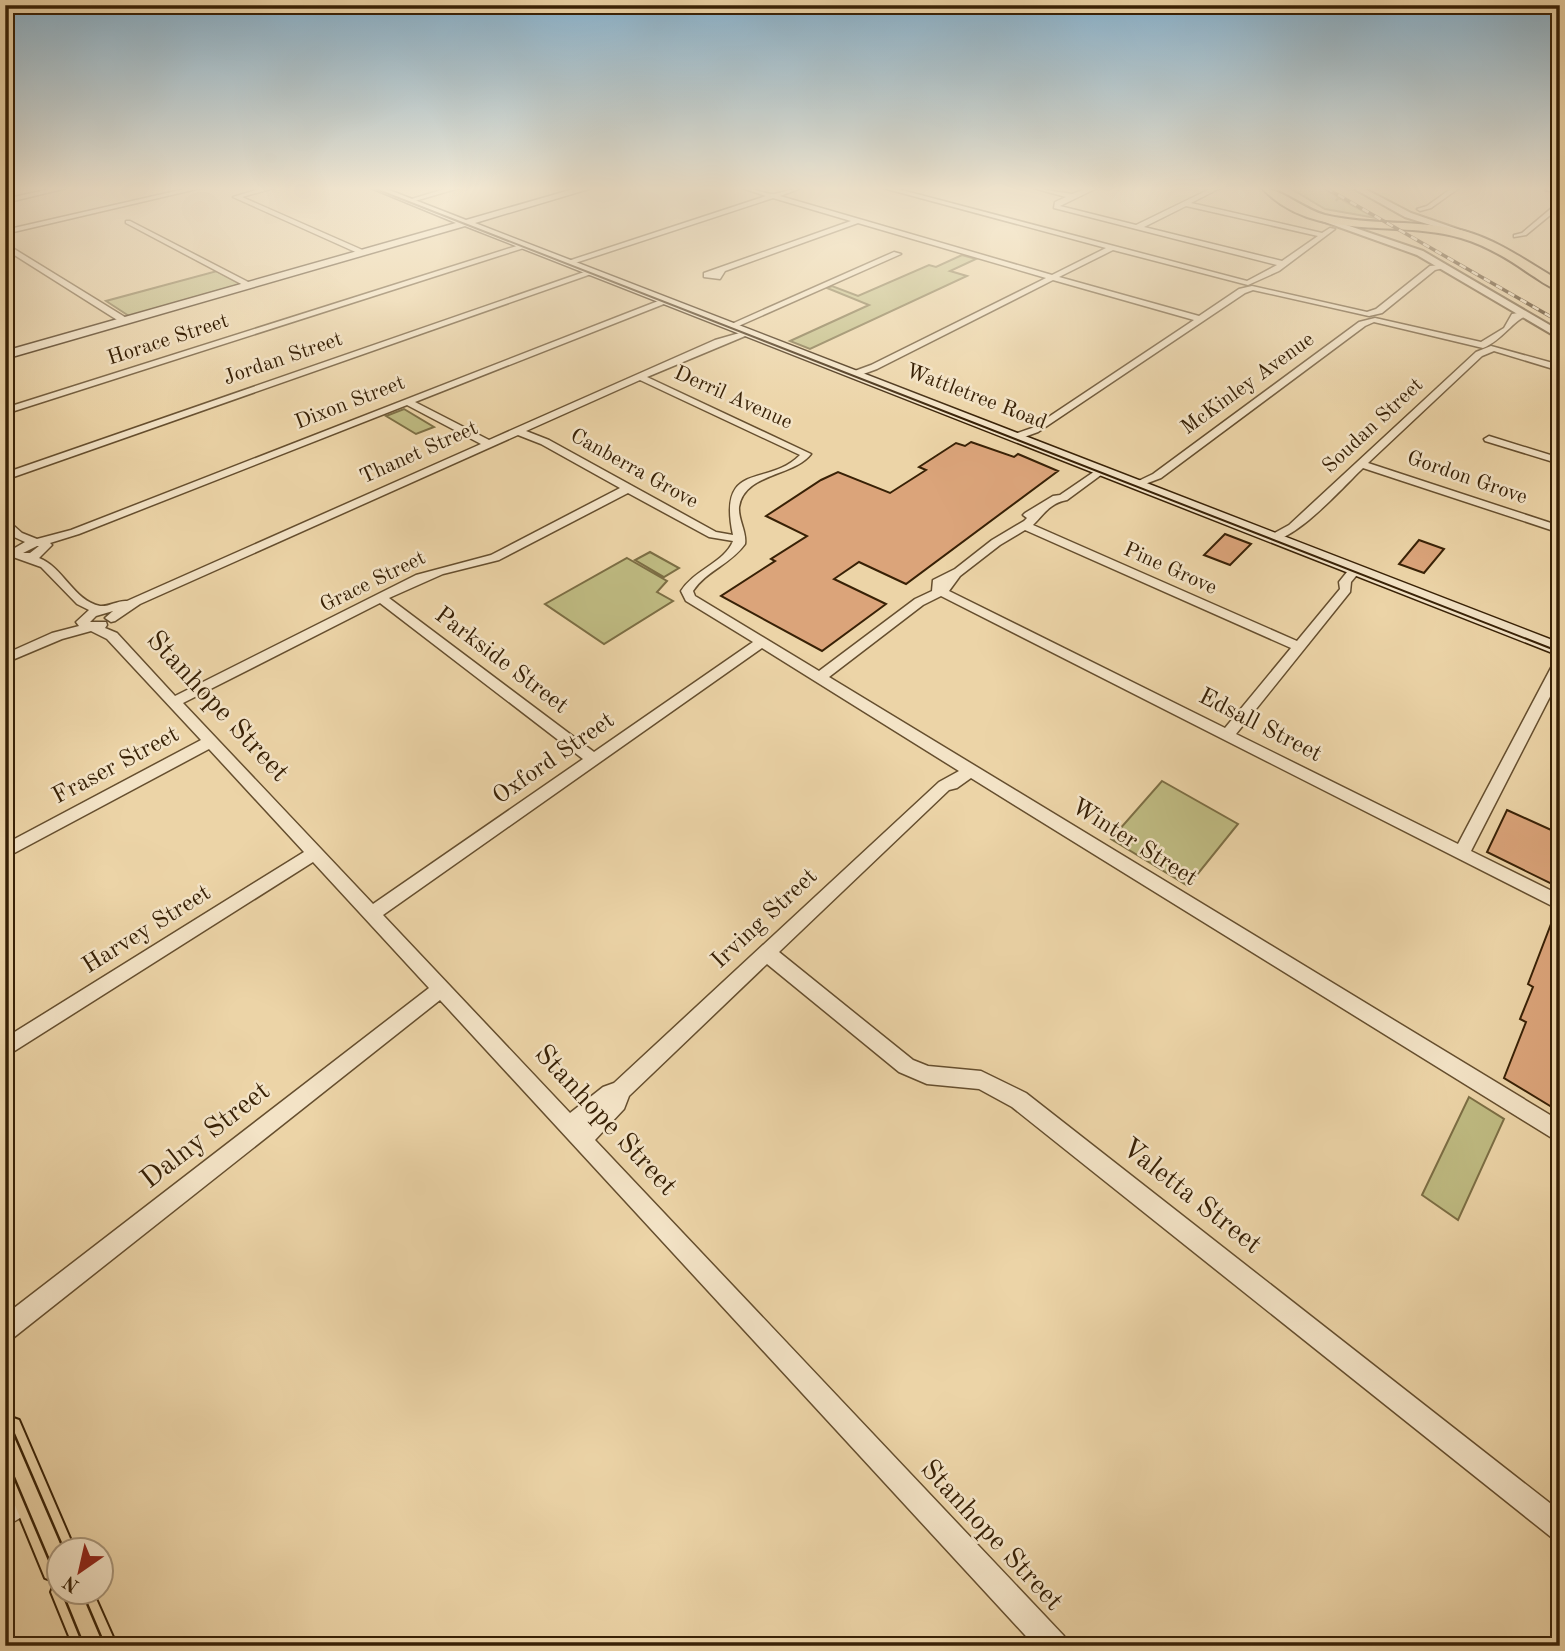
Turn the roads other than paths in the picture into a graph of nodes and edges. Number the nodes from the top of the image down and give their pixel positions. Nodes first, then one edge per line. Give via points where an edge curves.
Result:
1 (37, 265) edge
2 (211, 265) edge
3 (320, 265) edge
4 (458, 265) edge
5 (576, 265) edge
6 (586, 265) edge
7 (740, 265) edge
8 (871, 265) edge
9 (1007, 265) edge
10 (1077, 265) edge
11 (1174, 265) edge
12 (1281, 265) edge
13 (1440, 265) edge
14 (1523, 265) edge
15 (1544, 265) edge
16 (581, 267) junction
17 (1445, 268) junction
18 (722, 272) dead end
19 (1560, 275) edge
20 (1052, 278) junction
21 (250, 285) junction
22 (1251, 285) junction
23 (1560, 287) edge
24 (664, 299) junction
25 (1527, 316) junction
26 (1371, 317) junction
27 (1199, 320) junction
28 (125, 321) junction
29 (736, 328) junction
30 (1560, 336) edge
31 (1486, 348) junction
32 (5, 355) edge
33 (1560, 368) edge
34 (858, 376) junction
35 (640, 377) junction
36 (406, 401) junction
37 (5, 411) edge
38 (521, 430) junction
39 (1026, 436) junction
40 (1489, 439) dead end
41 (485, 446) junction
42 (1560, 461) edge
43 (1362, 464) junction
44 (1097, 469) junction
45 (6, 478) edge
46 (1143, 486) junction
47 (629, 488) junction
48 (1039, 511) junction
49 (5, 521) edge
50 (1025, 526) junction
51 (1560, 530) edge
52 (740, 534) junction
53 (18, 535) junction
54 (1004, 538) junction
55 (1279, 540) junction
56 (41, 546) junction
57 (18, 554) edge
58 (5, 562) edge
59 (45, 564) junction
60 (1361, 572) junction
61 (939, 587) junction
62 (381, 598) junction
63 (81, 601) junction
64 (107, 619) junction
65 (88, 622) junction
66 (762, 642) junction
67 (1299, 647) junction
68 (1560, 650) edge
69 (5, 659) edge
70 (1560, 664) edge
71 (820, 678) junction
72 (174, 702) junction
73 (1227, 735) junction
74 (211, 741) junction
75 (593, 759) junction
76 (964, 767) junction
77 (5, 852) edge
78 (315, 853) junction
79 (1461, 853) junction
80 (1560, 902) edge
81 (373, 914) junction
82 (767, 953) junction
83 (442, 988) junction
84 (5, 1048) edge
85 (577, 1132) junction
86 (1560, 1133) edge
87 (5, 1330) edge
88 (5, 1434) edge
89 (18, 1503) edge
90 (1560, 1528) edge
91 (46, 1543) edge
92 (78, 1606) edge
93 (95, 1646) edge
94 (1054, 1646) edge

1 - 28 street
2 - 21 street
3 - 21 main road
4 - 37 street, Horace Street
5 - 16 main road, Wattletree Road
6 - 16 street, Jordan Street
7 - 18 street
8 - 29 street, Thanet Street via 752,315
9 - 20 street
10 - 20 street
11 - 22 street
12 - 22 street
13 - 17 street
14 - 23 highway
15 - 19 highway
16 - 24 main road, Wattletree Road
16 - 45 street, Jordan Street
17 - 25 street
17 - 26 street, McKinley Avenue via 1432,271
20 - 27 street
20 - 34 street
21 - 28 main road
22 - 26 street
22 - 27 street
24 - 29 main road, Wattletree Road
24 - 36 street, Dixon Street
25 - 30 street
25 - 31 street, Soudan Street
26 - 31 street
26 - 46 street, McKinley Avenue via 1157,476 1155,482
27 - 39 street
28 - 32 main road
29 - 34 main road, Wattletree Road
29 - 35 street, Thanet Street via 718,342
31 - 33 street
31 - 43 street, Soudan Street
34 - 39 main road, Wattletree Road
35 - 38 street, Thanet Street
35 - 52 street, Derril Avenue via 806,454 798,462 761,476 741,492 734,506
36 - 41 street
36 - 56 street, Dixon Street
38 - 41 street, Thanet Street
38 - 47 street, Canberra Grove
39 - 44 main road, Wattletree Road
40 - 42 street
41 - 64 street, Thanet Street via 136,601
43 - 51 street, Gordon Grove
43 - 55 street, Soudan Street
44 - 46 main road, Wattletree Road
44 - 48 street
46 - 55 main road, Wattletree Road
47 - 52 street, Canberra Grove via 717,537
47 - 62 street, Grace Street via 495,558 430,574
48 - 50 street
48 - 54 street via 1025,516
49 - 53 street
50 - 54 street
50 - 67 street, Pine Grove
52 - 66 street, Winter Street via 729,558 695,580 687,591 695,602
53 - 56 street
53 - 57 street
54 - 61 street via 950,584
55 - 60 main road, Wattletree Road
56 - 57 street, Dixon Street
56 - 59 street
57 - 58 street
57 - 59 street, Stanhope Street
59 - 63 street, Stanhope Street
60 - 67 street via 1356,586 1346,589
60 - 68 main road, Wattletree Road
61 - 71 street via 929,600 920,601
61 - 73 street, Edsall Street
62 - 72 street, Grace Street
62 - 75 street, Parkside Street
63 - 64 street, Stanhope Street
63 - 65 street
64 - 65 street, Stanhope Street
64 - 65 street, Thanet Street
64 - 72 street, Stanhope Street
65 - 69 street
66 - 71 street, Winter Street
66 - 75 street, Oxford Street
67 - 73 street
70 - 79 street
71 - 76 street, Winter Street
72 - 74 street, Stanhope Street
73 - 79 street, Edsall Street
74 - 77 street, Fraser Street
74 - 78 street, Stanhope Street
75 - 81 street, Oxford Street
76 - 82 street, Irving Street via 961,779 944,786
76 - 86 street, Winter Street
78 - 81 street, Stanhope Street
78 - 84 street, Harvey Street
79 - 80 street, Edsall Street
81 - 83 street, Stanhope Street
82 - 85 street, Irving Street via 621,1090 617,1102
82 - 90 street, Valetta Street via 906,1066 927,1075 981,1080 1019,1100
83 - 85 street, Stanhope Street
83 - 87 street, Dalny Street
85 - 94 street, Stanhope Street
88 - 89 main road
89 - 91 main road
92 - 93 main road

